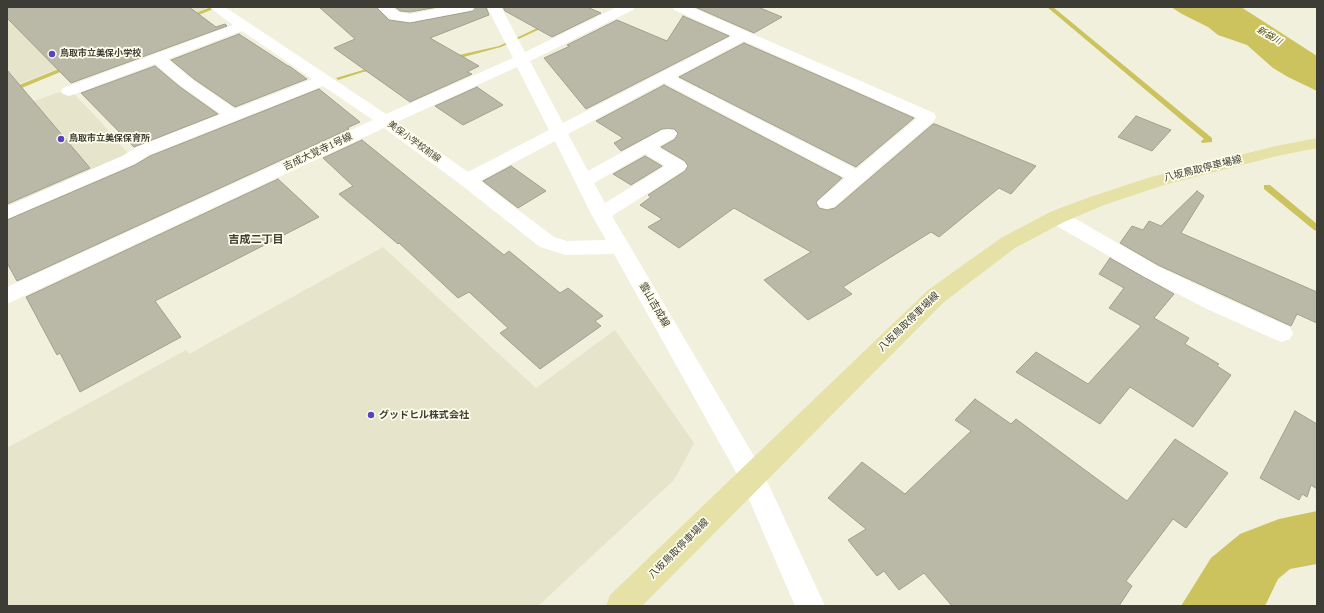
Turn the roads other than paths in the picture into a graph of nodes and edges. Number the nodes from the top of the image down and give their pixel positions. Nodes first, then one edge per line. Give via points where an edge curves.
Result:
1 (384, 7) edge
2 (468, 7) edge
3 (494, 7) edge
4 (628, 7) edge
5 (679, 7) edge
6 (219, 8) edge
7 (243, 26) junction
8 (743, 36) junction
9 (157, 58) junction
10 (522, 59) junction
11 (664, 78) junction
12 (324, 80) junction
13 (69, 91) dead end
14 (233, 115) junction
15 (385, 121) junction
16 (559, 133) junction
17 (668, 134) dead end
18 (1317, 143) edge
19 (645, 147) junction
20 (858, 177) junction
21 (467, 180) junction
22 (584, 181) junction
23 (827, 203) dead end
24 (7, 213) edge
25 (601, 214) junction
26 (1057, 217) junction
27 (621, 247) junction
28 (7, 296) edge
29 (1282, 333) dead end
30 (752, 476) junction
31 (621, 606) edge
32 (810, 606) edge

1 - 2 street via 395,16 410,18
3 - 10 street, 雲山吉成線
4 - 10 street, 吉成大覚寺1号線
5 - 8 street
6 - 7 street, 美保小学校前線
7 - 9 street
7 - 12 street, 美保小学校前線
8 - 11 street
8 - 20 street via 928,117
9 - 13 street
9 - 14 street
10 - 15 street, 吉成大覚寺1号線
10 - 16 street, 雲山吉成線
11 - 16 street
11 - 20 street
12 - 14 street
12 - 15 street, 美保小学校前線
14 - 24 street via 143,151
15 - 21 street, 美保小学校前線
15 - 28 street, 吉成大覚寺1号線
16 - 21 street
16 - 22 street, 雲山吉成線
17 - 19 street
18 - 26 main road, 八坂鳥取停車場線 via 1158,181
19 - 22 street
19 - 25 street via 678,166
20 - 23 street
21 - 27 street, 美保小学校前線 via 547,242 566,248
22 - 25 street, 雲山吉成線
25 - 27 street, 雲山吉成線
26 - 29 street via 1150,271
26 - 30 main road, 八坂鳥取停車場線 via 1008,243 936,296
27 - 30 street, 雲山吉成線
30 - 31 main road, 八坂鳥取停車場線
30 - 32 street, 雲山吉成線

